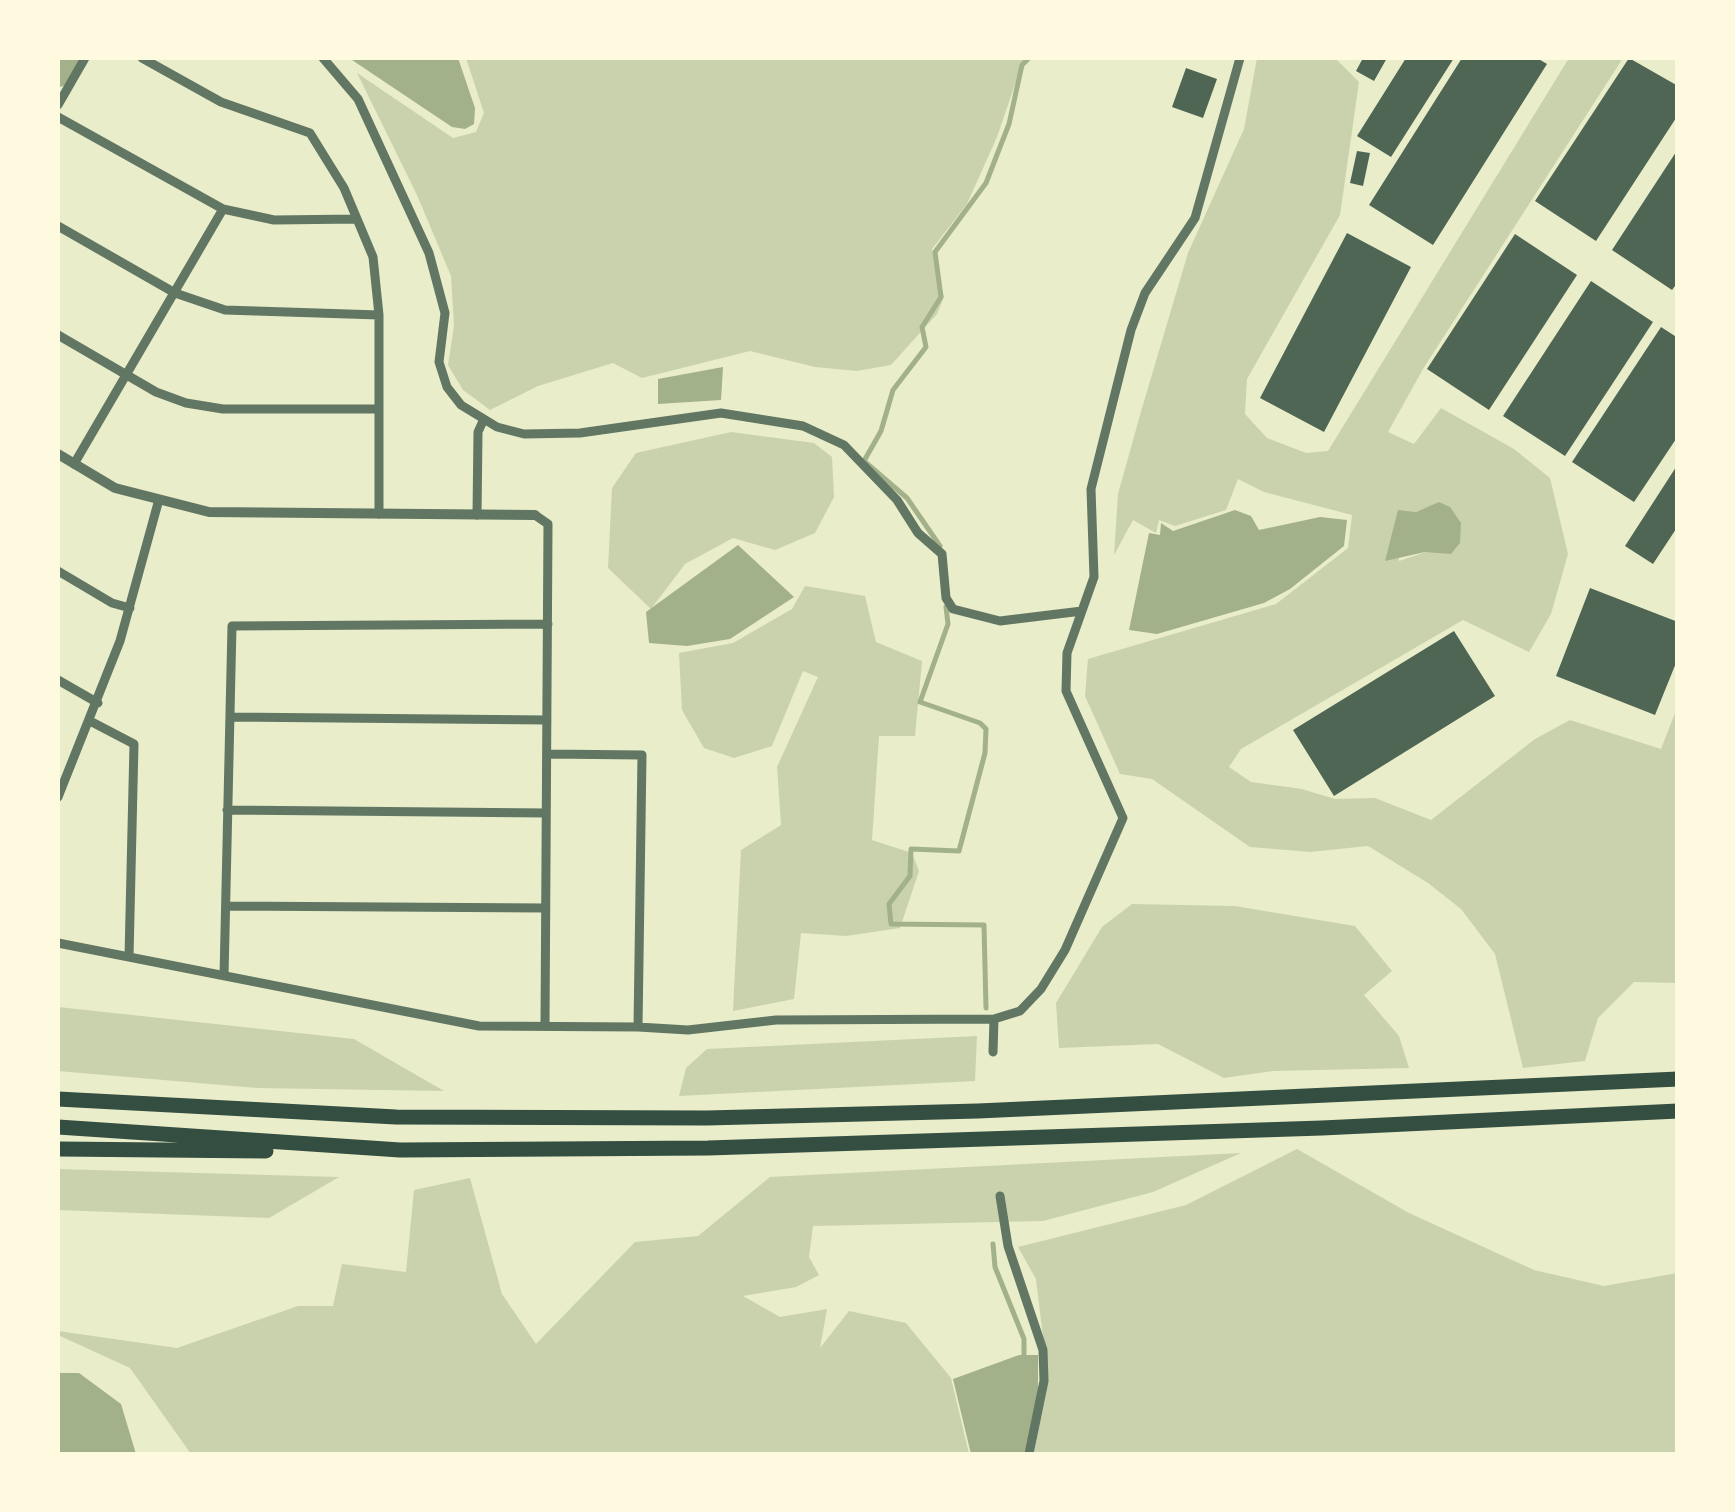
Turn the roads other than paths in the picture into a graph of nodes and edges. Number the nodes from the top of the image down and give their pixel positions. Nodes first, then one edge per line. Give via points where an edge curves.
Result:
1 (86, 58) edge
2 (142, 58) edge
3 (323, 58) edge
4 (1240, 58) edge
5 (58, 105) edge
6 (58, 117) edge
7 (223, 209) junction
8 (357, 219) junction
9 (58, 226) edge
10 (175, 293) junction
11 (379, 316) junction
12 (58, 335) edge
13 (126, 375) junction
14 (379, 409) junction
15 (483, 421) junction
16 (58, 454) edge
17 (74, 464) junction
18 (158, 502) junction
19 (379, 514) junction
20 (477, 515) junction
21 (536, 515) joint
22 (58, 571) edge
23 (130, 608) junction
24 (1082, 611) junction
25 (548, 624) junction
26 (58, 680) edge
27 (98, 703) junction
28 (230, 717) junction
29 (547, 720) junction
30 (90, 721) junction
31 (548, 754) junction
32 (58, 797) edge
33 (228, 810) junction
34 (546, 814) junction
35 (227, 906) junction
36 (545, 908) junction
37 (58, 943) edge
38 (130, 957) junction
39 (224, 976) junction
40 (994, 1019) junction
41 (545, 1025) junction
42 (638, 1027) junction
43 (993, 1052) dead end
44 (1678, 1079) edge
45 (58, 1099) edge
46 (1678, 1111) edge
47 (58, 1127) edge
48 (58, 1149) edge
49 (400, 1150) junction
50 (1000, 1196) dead end
51 (1030, 1454) edge

1 - 5 street
2 - 8 street via 221,102 310,134
3 - 15 street via 358,99 429,253 445,313 439,362 446,387
4 - 24 street via 1195,218 1144,293 1130,330 1091,490 1097,555
6 - 7 street
7 - 8 street via 274,220
7 - 10 street
8 - 11 street via 372,256
9 - 10 street
10 - 11 street via 225,310
10 - 13 street
11 - 14 street
12 - 13 street
13 - 14 street via 171,398 223,409
13 - 17 street
14 - 19 street
15 - 20 street
15 - 24 street via 524,434 721,413 803,426 844,446 942,554 953,609 1000,621
16 - 17 street
17 - 18 street
18 - 19 street via 209,512
18 - 23 street
19 - 20 street
20 - 21 street
21 - 25 street via 548,524
22 - 23 street
23 - 27 street
24 - 40 street via 1067,653 1066,690 1123,818 1065,950 1040,990 1020,1011
25 - 28 street via 232,626
25 - 29 street
26 - 27 street
27 - 30 street
28 - 29 street
28 - 33 street
29 - 31 street
30 - 32 street
30 - 38 street via 134,744
31 - 34 street
31 - 42 street via 642,755
33 - 34 street
33 - 35 street
34 - 36 street
35 - 36 street
35 - 39 street
36 - 41 street
37 - 38 street
38 - 39 street
39 - 41 street via 479,1026
40 - 42 street
40 - 43 street
41 - 42 street
44 - 45 highway via 707,1118 396,1117
46 - 49 highway via 708,1148
47 - 49 highway
48 - 49 highway
50 - 51 street via 1008,1246 1043,1350

